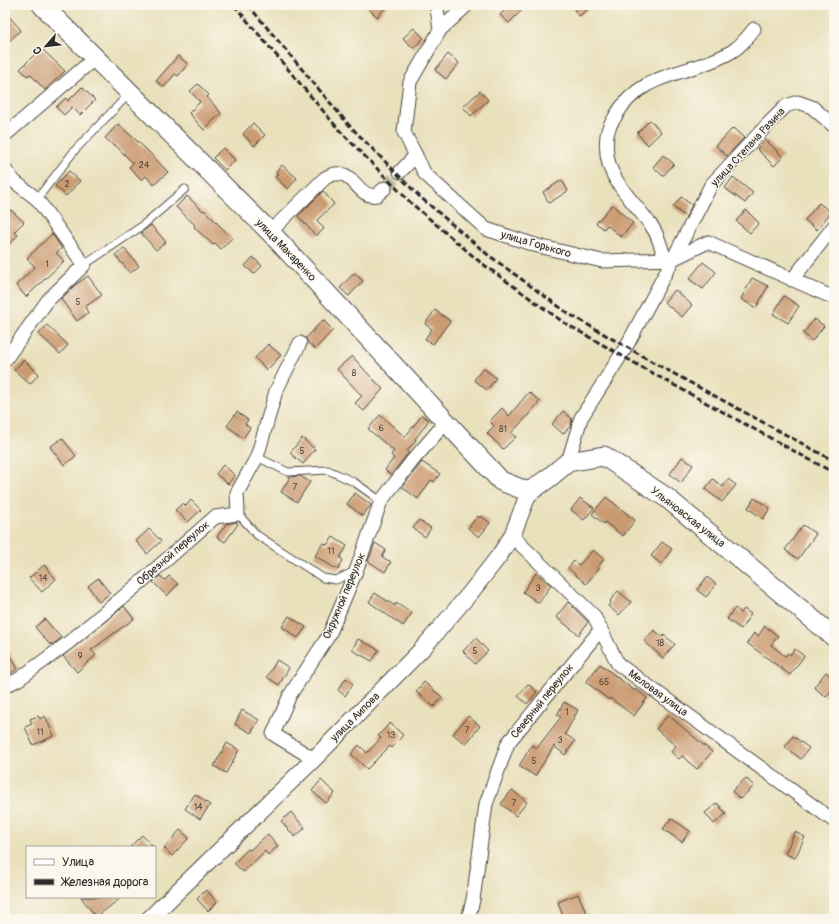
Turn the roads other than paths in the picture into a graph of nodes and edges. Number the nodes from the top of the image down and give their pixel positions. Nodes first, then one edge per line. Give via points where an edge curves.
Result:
1 (42, 5) edge
2 (435, 5) edge
3 (467, 5) edge
4 (754, 29) dead end
5 (440, 30) junction
6 (95, 58) junction
7 (130, 93) junction
8 (834, 126) edge
9 (5, 136) edge
10 (416, 155) junction
11 (5, 170) edge
12 (400, 172) tunnel mouth
13 (385, 188) tunnel mouth
14 (185, 189) dead end
15 (37, 199) junction
16 (834, 226) edge
17 (270, 232) junction
18 (669, 260) junction
19 (84, 265) junction
20 (792, 280) junction
21 (834, 298) edge
22 (300, 343) dead end
23 (5, 360) edge
24 (446, 422) junction
25 (258, 457) junction
26 (568, 462) junction
27 (529, 492) junction
28 (381, 501) junction
29 (238, 514) junction
30 (512, 536) junction
31 (356, 571) junction
32 (600, 629) junction
33 (834, 637) edge
34 (5, 686) edge
35 (314, 759) junction
36 (834, 821) edge
37 (149, 919) edge
38 (468, 919) edge

1 - 6 main road, улица Макаренко
2 - 5 street
3 - 5 street, улица Горького
4 - 18 street via 745,42 731,52 643,86 619,110 609,128 608,163 612,174 655,230
5 - 10 street, улица Горького via 410,82 404,132
6 - 7 main road, улица Макаренко
6 - 9 street
7 - 15 lane via 75,150
7 - 17 main road, улица Макаренко
8 - 18 street, улица Степана Разина via 812,107 798,102 786,106 711,185
10 - 12 street
10 - 18 street, улица Горького via 425,174 486,229 538,246 602,262
11 - 15 street via 15,182
13 - 17 street via 378,195 369,195 345,175 332,174
14 - 19 lane via 142,226
15 - 19 street
16 - 20 street
17 - 24 main road, улица Макаренко
18 - 20 street, улица Горького via 708,242
18 - 26 street, улица Степана Разина via 626,346 581,418
19 - 23 street via 48,300
20 - 21 street, улица Горького
22 - 25 street via 276,391
24 - 27 main road, улица Макаренко via 501,481
24 - 28 street, Окружной переулок
25 - 28 lane via 288,472 328,470 354,482
25 - 29 street via 237,494
26 - 27 main road
26 - 33 main road, Ульяновская улица via 604,456 667,498
27 - 30 street, улица Аипова
28 - 31 street, Окружной переулок
29 - 31 lane via 257,535 323,578 336,580
29 - 34 street, Обрезной переулок via 215,517 68,643 19,679
30 - 32 street, Меловая улица via 594,616
30 - 35 street, улица Аипова via 499,556 423,648
31 - 35 street, Окружной переулок via 330,636 290,695 273,734
32 - 36 street, Меловая улица via 618,664
32 - 38 street, Северный переулок via 508,743 486,804
35 - 37 street, улица Аипова

